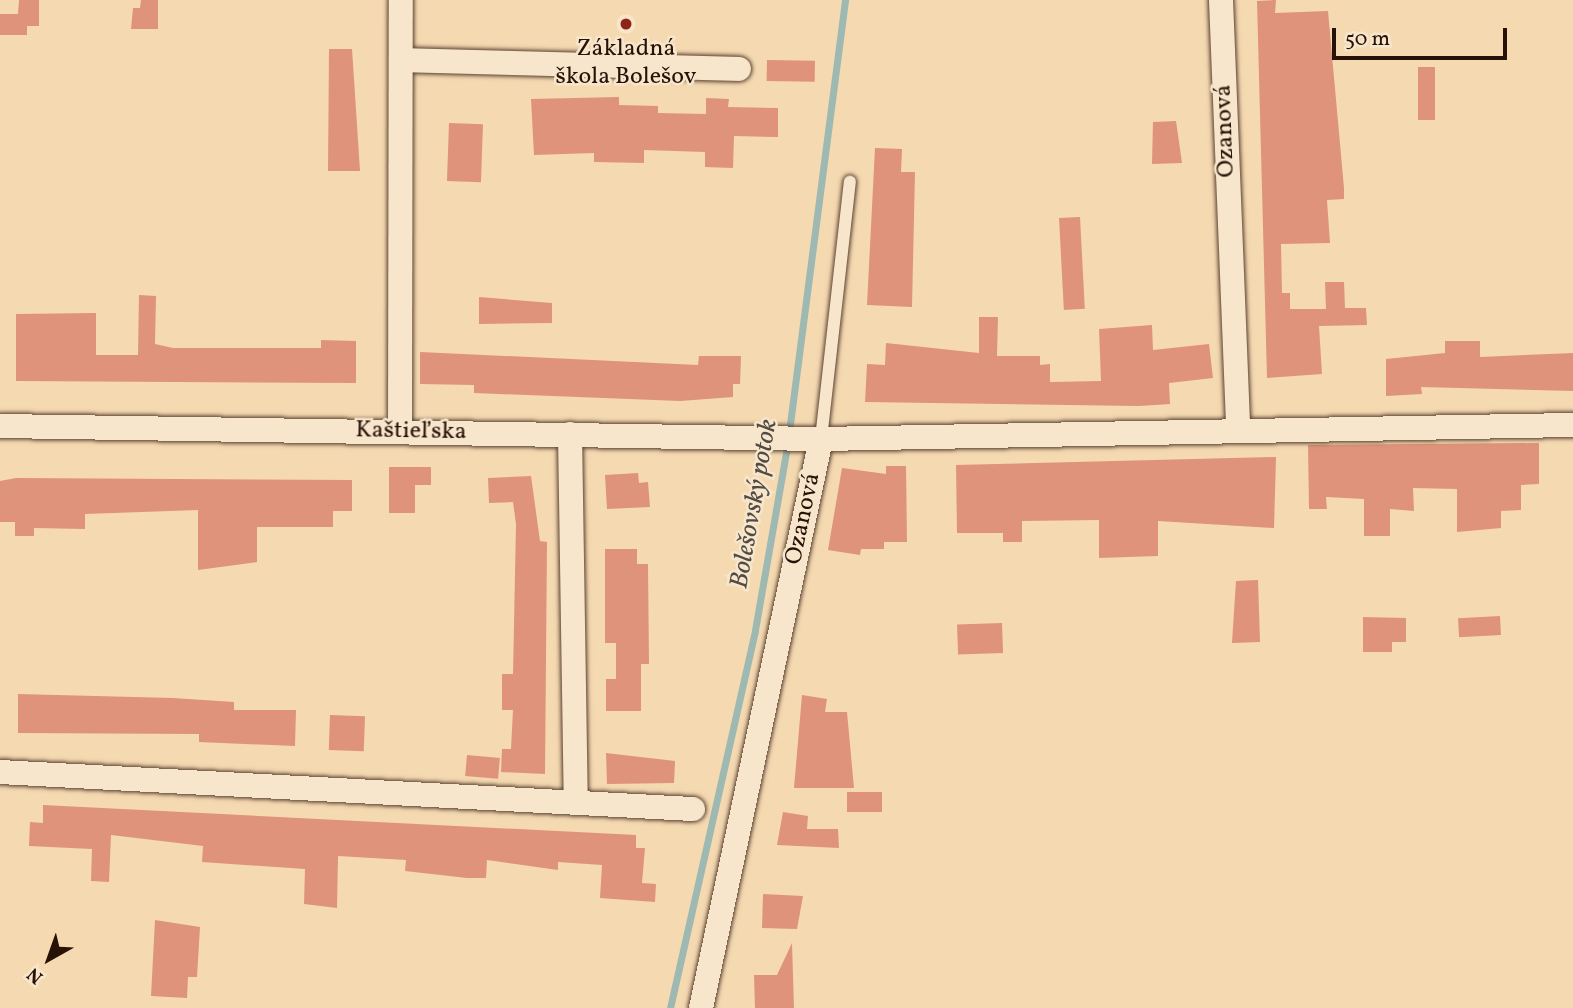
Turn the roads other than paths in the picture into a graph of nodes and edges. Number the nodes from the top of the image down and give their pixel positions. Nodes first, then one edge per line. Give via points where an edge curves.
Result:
1 (401, 0) edge
2 (1221, 0) edge
3 (401, 60) junction
4 (740, 69) dead end
5 (850, 182) dead end
6 (1573, 425) edge
7 (0, 426) edge
8 (1238, 429) junction
9 (400, 432) junction
10 (570, 434) junction
11 (821, 439) junction
12 (0, 772) edge
13 (576, 800) junction
14 (693, 809) dead end
15 (701, 1008) edge

1 - 3 street
2 - 8 street, Ozanová
3 - 4 street
3 - 9 street
5 - 11 lane
6 - 8 street, Ozanová
7 - 9 street, Kaštieľska
8 - 11 street, Ozanová
9 - 10 street, Kaštieľska
10 - 11 street, Kaštieľska via 787,434
10 - 13 street
11 - 15 street, Ozanová
12 - 13 street
13 - 14 street

